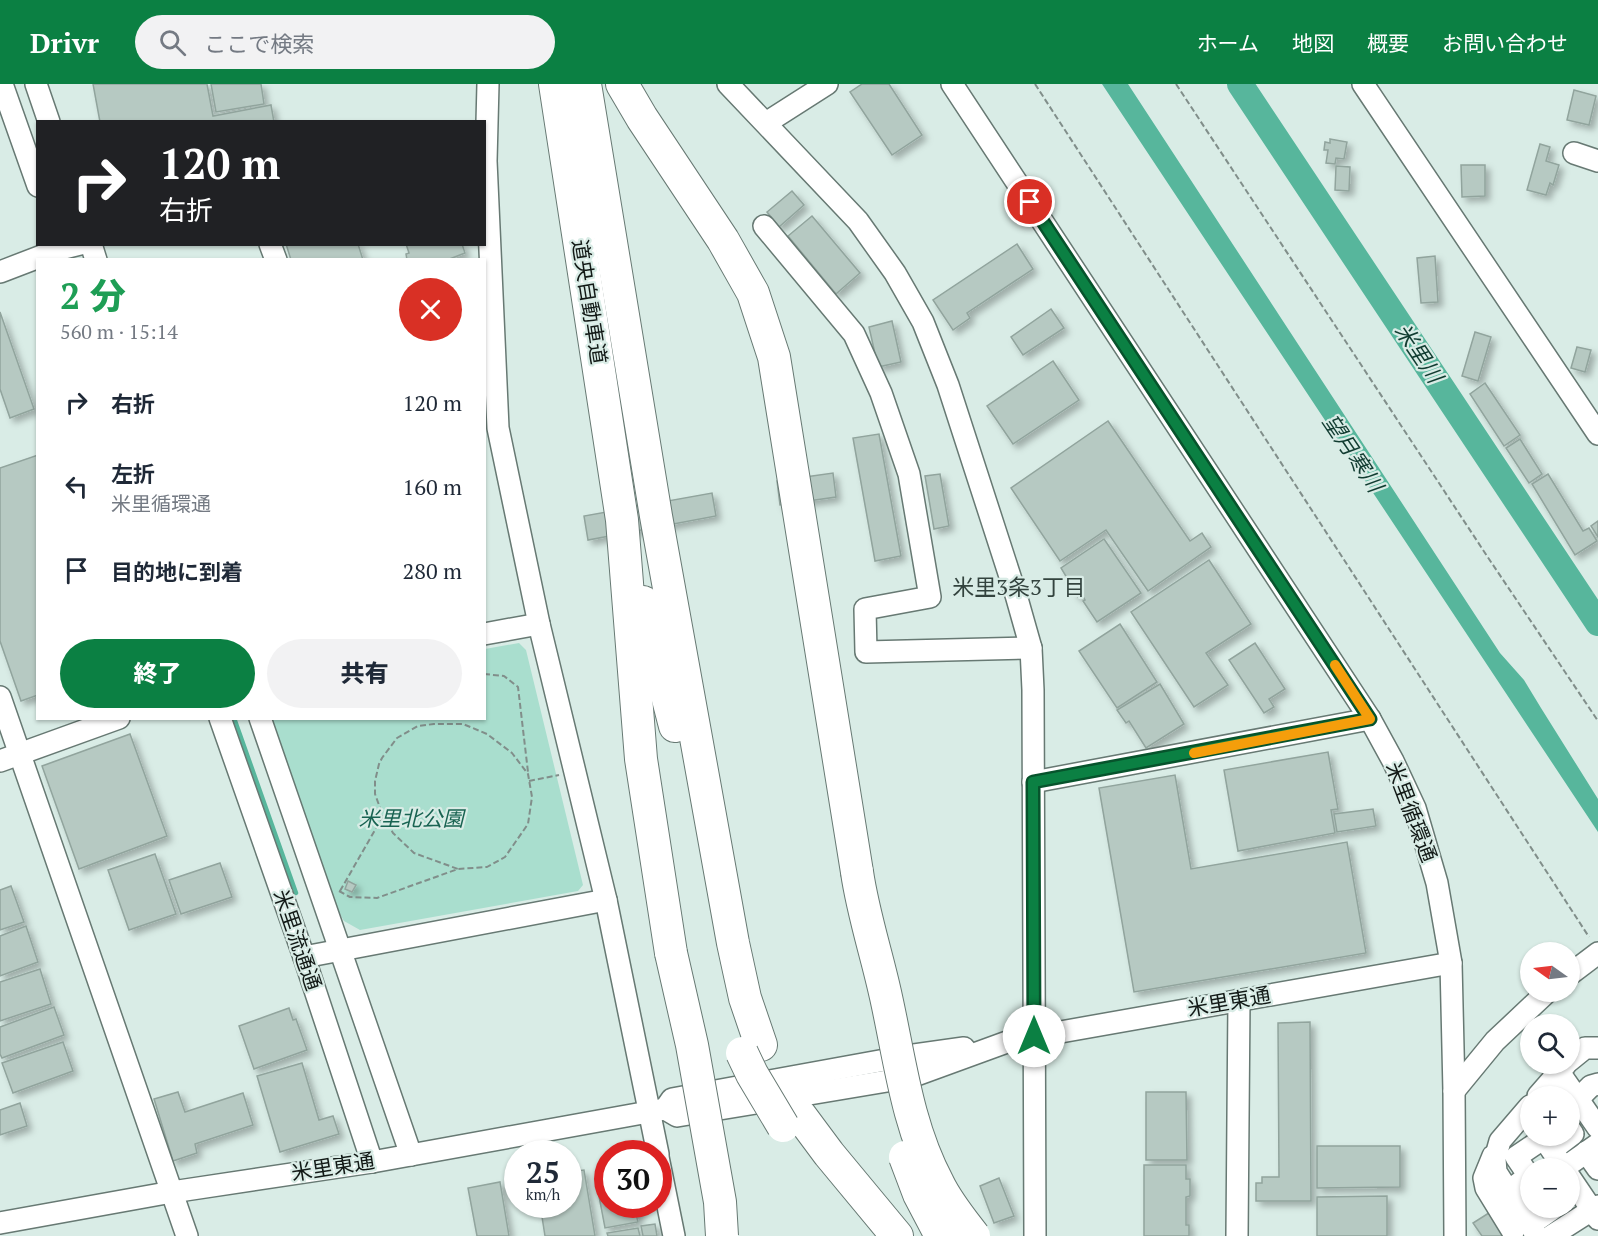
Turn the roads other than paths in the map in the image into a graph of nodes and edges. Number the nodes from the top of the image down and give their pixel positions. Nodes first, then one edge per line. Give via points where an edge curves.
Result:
1 (2, 84) edge
2 (36, 84) edge
3 (488, 84) edge
4 (555, 84) edge
5 (585, 84) edge
6 (622, 84) edge
7 (728, 84) edge
8 (827, 84) edge
9 (952, 84) edge
10 (1363, 84) edge
11 (48, 120) edge
12 (766, 123) junction
13 (486, 135) edge
14 (1574, 153) dead end
15 (1598, 161) edge
16 (36, 180) edge
17 (486, 182) edge
18 (764, 226) dead end
19 (65, 249) edge
20 (40, 258) edge
21 (36, 259) edge
22 (0, 272) edge
23 (1598, 434) edge
24 (622, 520) junction
25 (539, 624) junction
26 (486, 634) edge
27 (1030, 648) junction
28 (0, 697) edge
29 (1370, 719) junction
30 (113, 720) edge
31 (221, 720) edge
32 (261, 720) edge
33 (20, 753) junction
34 (0, 761) edge
35 (1033, 782) junction
36 (859, 883) junction
37 (606, 900) junction
38 (1595, 947) edge
39 (341, 951) junction
40 (671, 953) junction
41 (303, 957) junction
42 (1450, 963) junction
43 (1580, 963) edge
44 (1239, 1000) junction
45 (1536, 1002) edge
46 (1034, 1036) junction
47 (1598, 1048) edge
48 (751, 1049) junction
49 (1580, 1052) edge
50 (1558, 1074) edge
51 (1598, 1084) edge
52 (1548, 1086) edge
53 (1454, 1091) junction
54 (1580, 1100) edge
55 (1580, 1109) edge
56 (657, 1111) junction
57 (1520, 1120) edge
58 (791, 1121) junction
59 (1598, 1128) edge
60 (658, 1140) edge
61 (1500, 1142) junction
62 (411, 1155) junction
63 (1552, 1155) edge
64 (372, 1162) junction
65 (1594, 1164) edge
66 (1508, 1191) junction
67 (1580, 1191) edge
68 (172, 1192) junction
69 (1596, 1212) edge
70 (670, 1218) edge
71 (1542, 1218) edge
72 (0, 1223) edge
73 (1526, 1231) edge
74 (187, 1236) edge
75 (674, 1236) edge
76 (702, 1236) edge
77 (722, 1236) edge
78 (871, 1236) edge
79 (897, 1236) edge
80 (941, 1236) edge
81 (974, 1236) edge
82 (1035, 1236) edge
83 (1237, 1236) edge
84 (1455, 1236) edge
85 (1551, 1236) edge

1 - 16 street
2 - 11 street
3 - 13 street
4 - 24 highway, 道央自動車道
5 - 48 highway
6 - 36 highway via 753,292 774,357
7 - 12 street
8 - 12 street
9 - 29 street, 米里循環通
10 - 23 street
12 - 27 street via 858,221 923,322 948,385
14 - 15 street
17 - 25 street via 498,428
18 - 27 street via 854,334 881,393 909,474 930,597 865,609 866,652
19 - 20 street
21 - 22 street
24 - 40 highway via 641,759
24 - 48 highway via 674,720 726,1008
25 - 26 street
25 - 37 street
27 - 35 street
28 - 33 street
29 - 35 street
29 - 42 street, 米里循環通 via 1415,808 1437,883
30 - 33 street
31 - 41 street, 米里流通通
32 - 39 street, 米里流通通
33 - 34 street
33 - 68 street
35 - 46 street
36 - 80 highway, bridge via 872,999 891,1103 919,1194
36 - 81 highway, bridge via 909,1105 922,1146 938,1183
37 - 39 street
37 - 56 street
38 - 43 street
39 - 41 street
39 - 62 street, 米里流通通
40 - 76 highway, bridge
40 - 77 highway, bridge via 692,1045 720,1202
41 - 64 street, 米里流通通
42 - 44 street, 米里東通
42 - 53 street, 米里循環通
44 - 46 street, 米里東通
44 - 83 street
45 - 53 street via 1495,1041
46 - 56 street, 米里東通 via 672,1099
46 - 82 street
47 - 49 street
48 - 58 highway
50 - 52 street
51 - 54 street via 1591,1086
53 - 84 street, 米里循環通
55 - 59 street
56 - 60 street
56 - 62 street, 米里東通
57 - 61 street
58 - 78 highway via 824,1180
58 - 79 highway via 829,1154
61 - 66 street via 1496,1172
61 - 73 street via 1484,1178 1485,1188
62 - 64 street, 米里東通
63 - 65 street
63 - 66 street via 1516,1157 1529,1176
64 - 68 street, 米里東通
66 - 73 street
67 - 69 street
68 - 72 street, 米里東通
68 - 74 street
69 - 85 street
70 - 75 street
71 - 73 street

